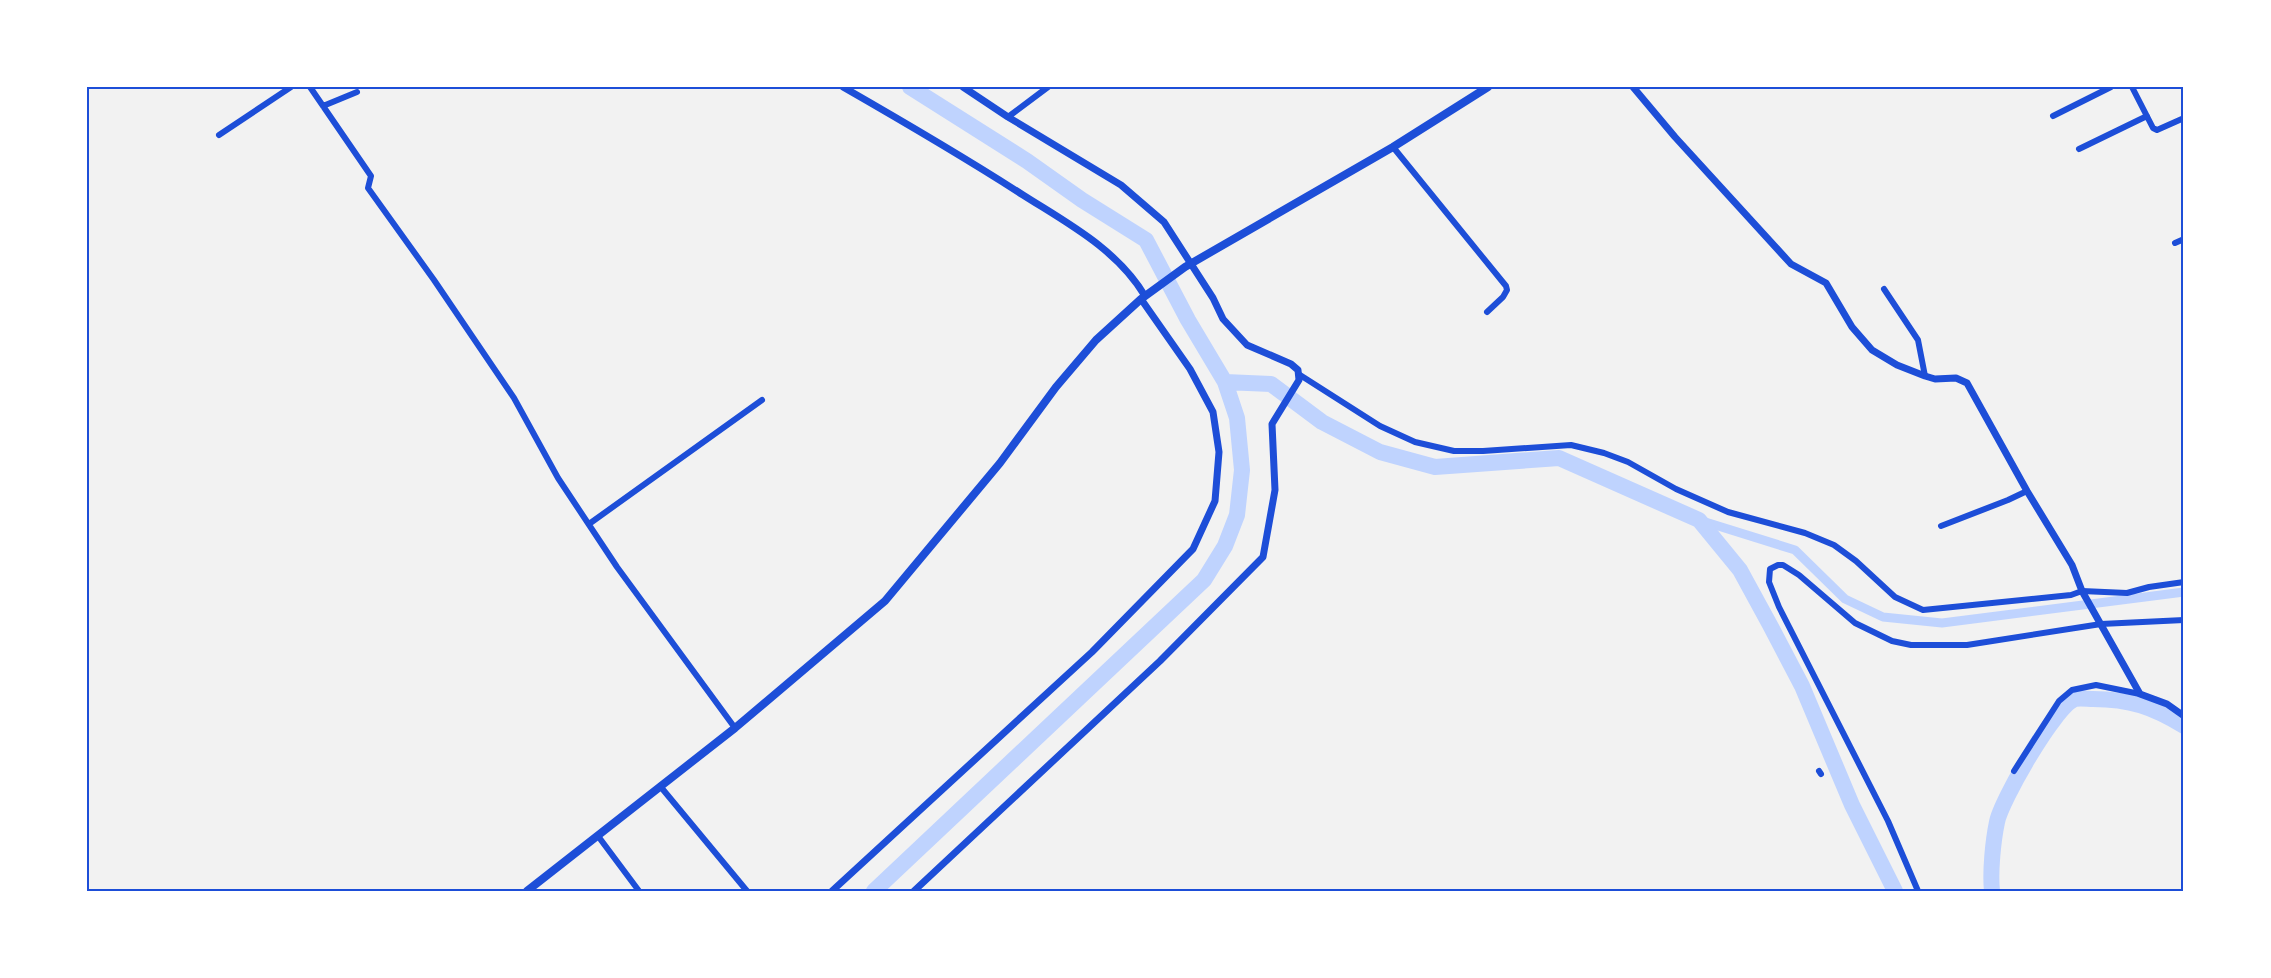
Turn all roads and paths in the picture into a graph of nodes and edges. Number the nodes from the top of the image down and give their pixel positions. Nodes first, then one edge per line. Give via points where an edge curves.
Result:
1 (291, 87) edge
2 (310, 87) edge
3 (843, 87) edge
4 (963, 87) edge
5 (1048, 87) edge
6 (1488, 87) edge
7 (1633, 87) edge
8 (2111, 87) edge
9 (2132, 87) edge
10 (974, 90) edge
11 (357, 92) dead end
12 (323, 106) junction
13 (2053, 116) dead end
14 (2147, 116) junction
15 (1008, 117) junction
16 (2184, 118) edge
17 (219, 135) dead end
18 (1393, 147) junction
19 (2079, 149) dead end
20 (2184, 239) edge
21 (2175, 243) dead end
22 (1189, 265) junction
23 (1884, 289) dead end
24 (1143, 297) junction
25 (1487, 312) dead end
26 (1925, 376) junction
27 (1300, 378) junction
28 (762, 400) dead end
29 (2026, 491) junction
30 (589, 524) junction
31 (1941, 526) dead end
32 (2184, 582) edge
33 (2082, 592) junction
34 (2184, 620) edge
35 (2100, 622) junction
36 (2140, 694) junction
37 (2184, 716) edge
38 (735, 728) junction
39 (2014, 771) dead end
40 (660, 786) junction
41 (598, 836) junction
42 (527, 891) edge
43 (639, 891) edge
44 (747, 891) edge
45 (832, 891) edge
46 (914, 891) edge
47 (1918, 891) edge

1 - 17 street
2 - 12 street
3 - 24 street via 1091,239 1116,260
4 - 10 street
5 - 15 street
6 - 18 main road
7 - 26 street via 1791,264 1826,283 1867,346 1897,365
8 - 13 street
9 - 14 street
10 - 15 street
11 - 12 street
12 - 30 street via 371,176 368,188 514,398 558,478
14 - 16 street via 2157,130
14 - 19 street
15 - 22 street via 1121,185 1164,222
18 - 22 main road
18 - 25 street via 1506,286 1503,297
20 - 21 street
22 - 24 main road
22 - 27 street via 1223,319 1247,345 1291,364
23 - 26 street via 1918,340
24 - 38 main road via 1076,364 885,601
24 - 45 street via 1213,412 1219,452 1215,501 1193,549 1092,652
26 - 29 street via 1956,378 1967,383
27 - 33 street via 1380,426 1415,442 1454,451 1571,445 1604,453 1728,512 1834,545 1895,597 1923,610
27 - 46 street via 1272,424 1275,490 1263,557 1161,661
28 - 30 street
29 - 31 street
29 - 33 street via 2072,565
30 - 38 street via 616,567
32 - 33 street via 2127,593
33 - 35 street
34 - 35 street
35 - 36 street
35 - 47 street via 1967,645 1911,645 1892,641 1855,622 1783,565 1770,569 1768,582 1779,607 1888,821
36 - 37 street via 2167,704
36 - 39 street via 2096,685 2072,690 2059,701
38 - 40 main road
40 - 41 main road
40 - 44 street
41 - 42 main road
41 - 43 street

